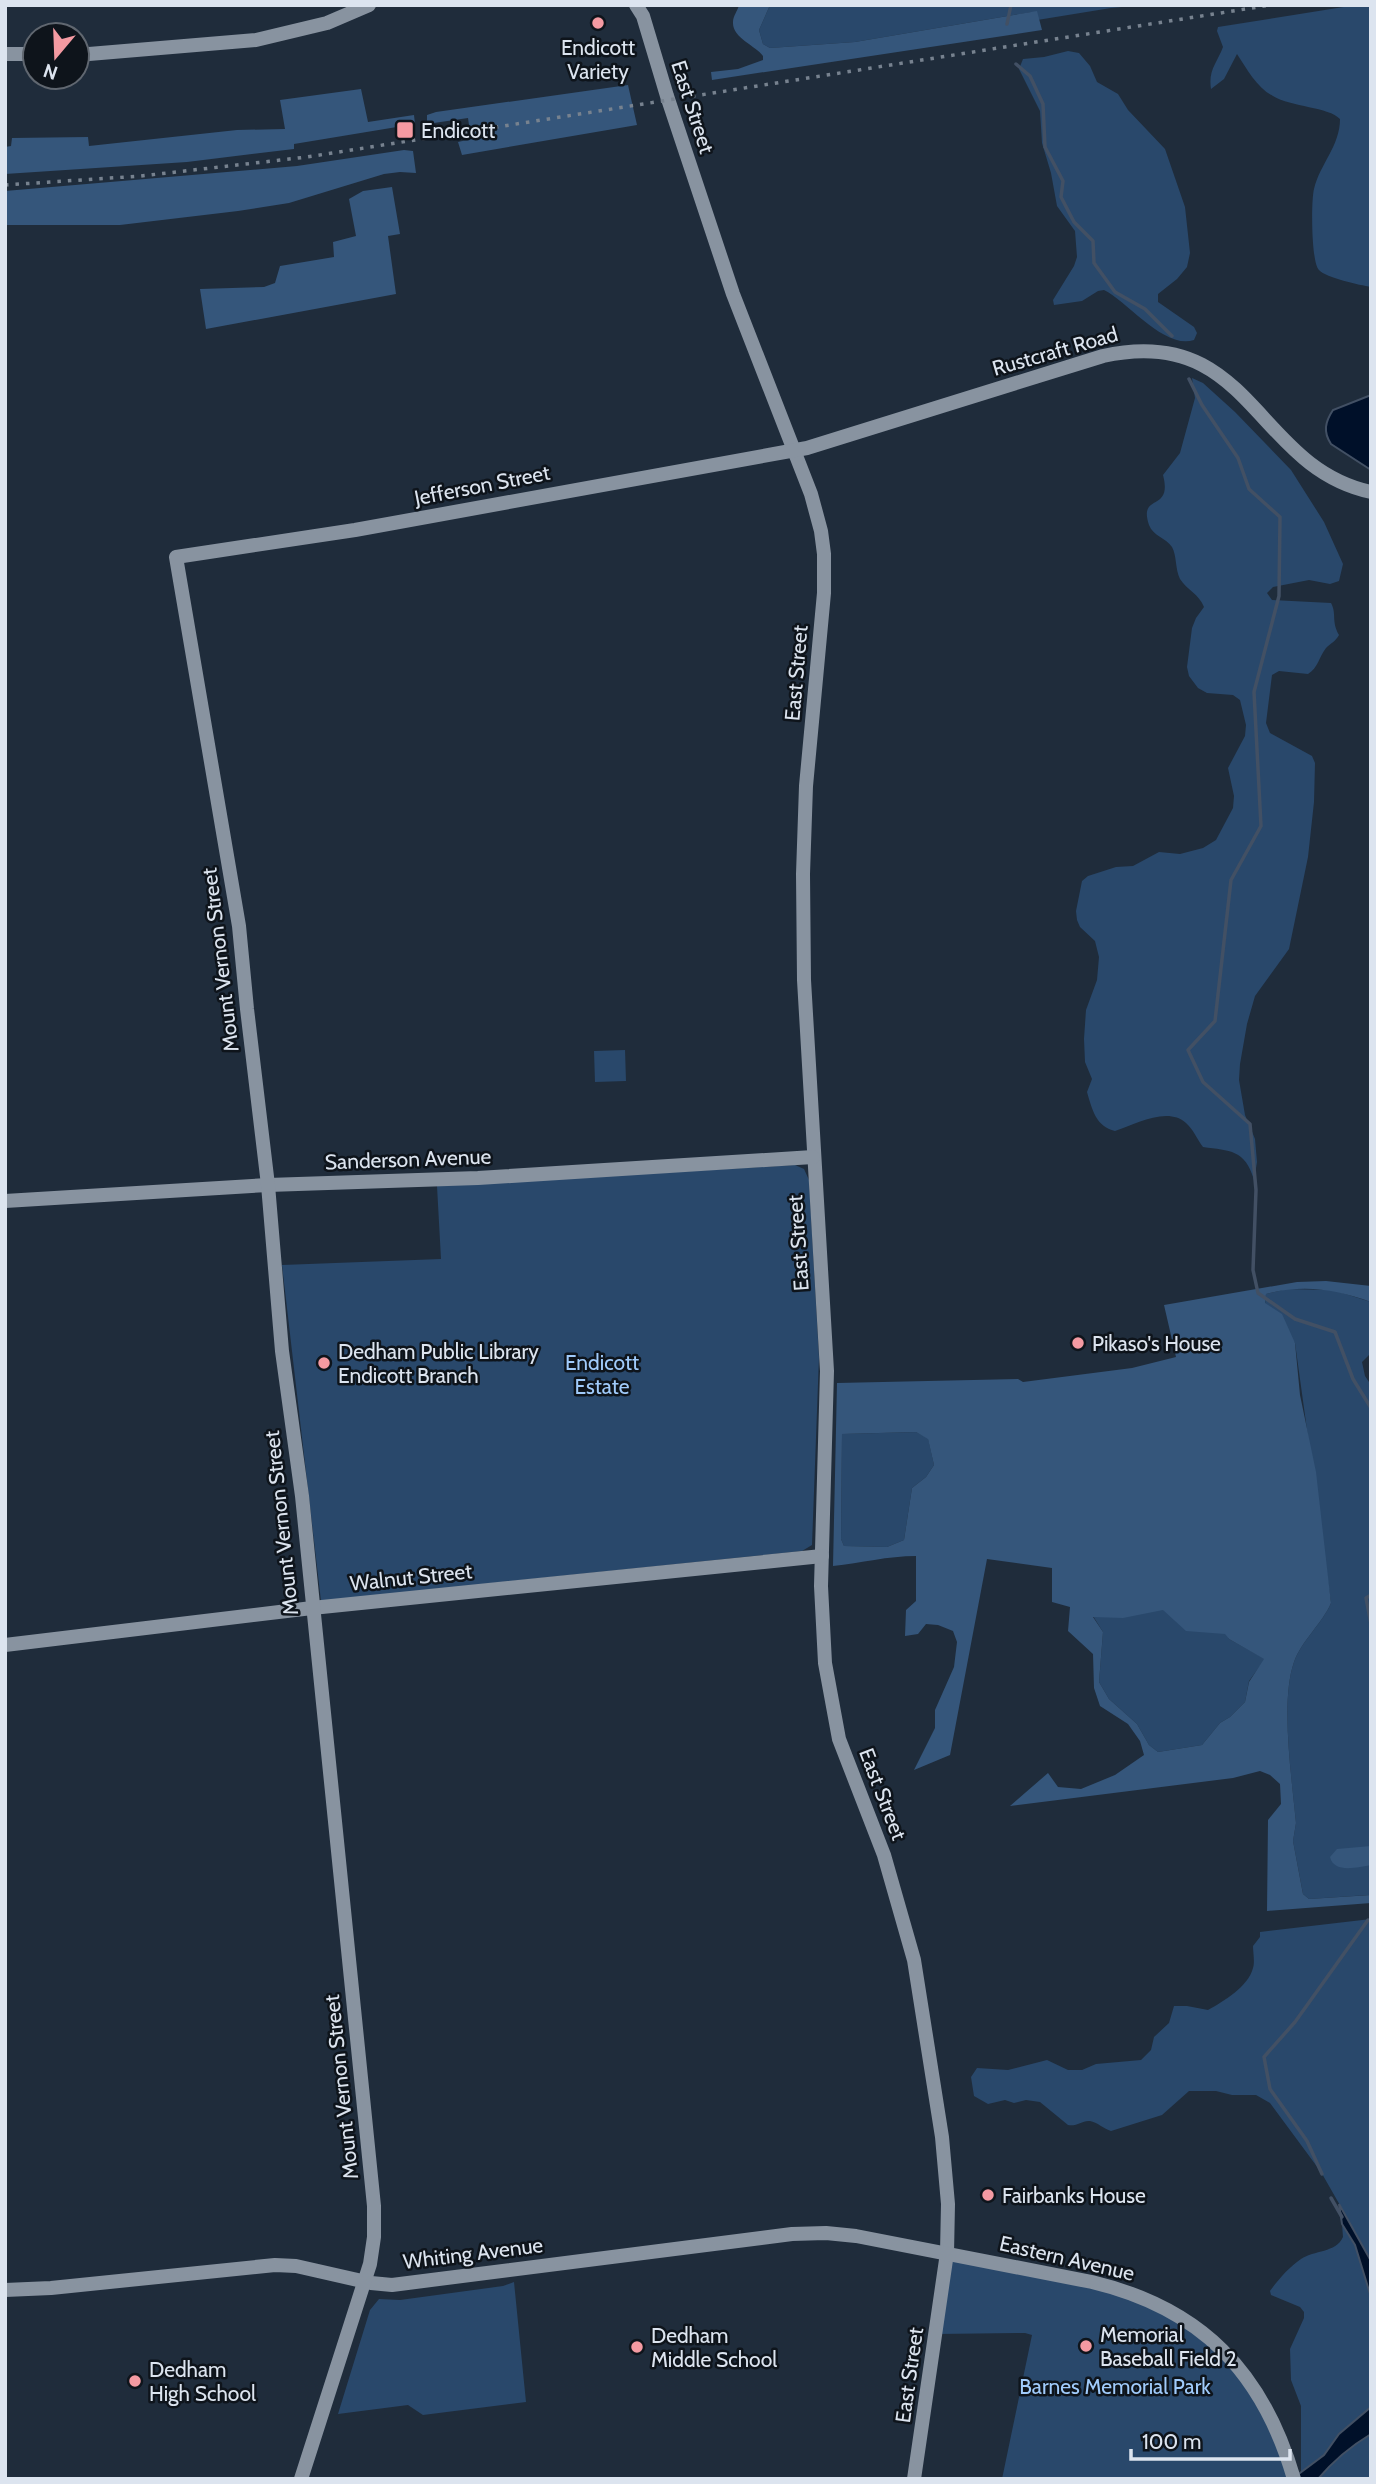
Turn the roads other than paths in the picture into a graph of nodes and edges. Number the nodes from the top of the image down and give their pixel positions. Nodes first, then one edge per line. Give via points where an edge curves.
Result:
1 (369, 5) edge
2 (641, 9) edge
3 (91, 54) edge
4 (794, 451) junction
5 (1371, 492) edge
6 (176, 557) joint
7 (813, 1157) junction
8 (268, 1185) junction
9 (5, 1201) edge
10 (821, 1556) junction
11 (312, 1608) junction
12 (5, 1645) edge
13 (947, 2253) junction
14 (364, 2282) junction
15 (5, 2290) edge
16 (1293, 2476) edge
17 (301, 2479) edge
18 (914, 2479) edge

1 - 3 street via 327,23 256,40
2 - 4 street, East Street via 733,294
4 - 5 street, Rustcraft Road via 1103,356 1152,351 1182,356 1209,368 1307,461 1335,480
4 - 6 street, Jefferson Street via 355,530
4 - 7 street, East Street via 821,531 825,573 803,874
6 - 8 street, Mount Vernon Street via 233,877
7 - 8 street, Sanderson Avenue via 478,1178
7 - 10 street, East Street via 827,1371
8 - 9 street, Sanderson Avenue
8 - 11 street, Mount Vernon Street
10 - 11 street, Walnut Street
10 - 13 street, East Street via 825,1663 839,1739 884,1855 914,1961 942,2137
11 - 12 street, Walnut Street
11 - 14 street, Mount Vernon Street via 369,2147 374,2229
13 - 14 street, Whiting Avenue via 856,2236 809,2233 393,2285
13 - 16 street, Eastern Avenue via 1112,2287 1179,2316 1220,2349 1251,2383 1274,2421
13 - 18 street, East Street
14 - 15 street, Whiting Avenue via 275,2265
14 - 17 street, Mount Vernon Street

